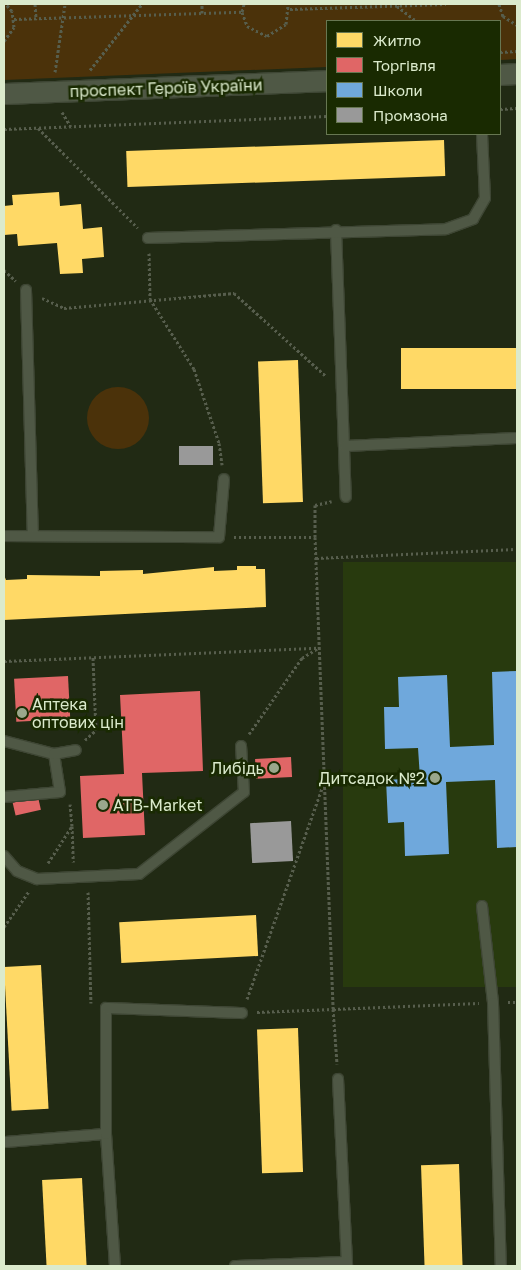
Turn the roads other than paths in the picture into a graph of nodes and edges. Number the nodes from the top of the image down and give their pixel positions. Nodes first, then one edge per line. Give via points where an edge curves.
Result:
1 (501, 74) edge
2 (517, 74) edge
3 (326, 81) edge
4 (4, 94) edge
5 (482, 135) edge
6 (336, 230) junction
7 (148, 238) road end
8 (26, 290) road end
9 (517, 438) edge
10 (345, 446) junction
11 (224, 479) road end
12 (346, 497) road end
13 (33, 535) junction
14 (4, 536) edge
15 (4, 742) edge
16 (241, 746) road end
17 (76, 750) dead end
18 (54, 754) junction
19 (4, 797) edge
20 (4, 856) edge
21 (482, 906) dead end
22 (242, 1013) road end
23 (338, 1079) road end
24 (106, 1134) junction
25 (4, 1142) edge
26 (347, 1264) edge
27 (114, 1266) edge
28 (235, 1266) edge
29 (501, 1266) edge

1 - 2 street
3 - 4 street, проспект Героїв України
5 - 6 lane via 485,198 473,219 446,229
6 - 7 lane
6 - 10 lane
8 - 13 lane
9 - 10 lane
10 - 12 lane
11 - 13 lane via 218,537
13 - 14 lane
15 - 18 lane
16 - 20 lane via 244,792 139,874 37,879 17,871
17 - 18 lane
18 - 19 lane via 60,792
21 - 29 lane via 493,1003
22 - 24 lane via 106,1008
23 - 26 lane
24 - 25 lane
24 - 27 lane
26 - 28 lane

